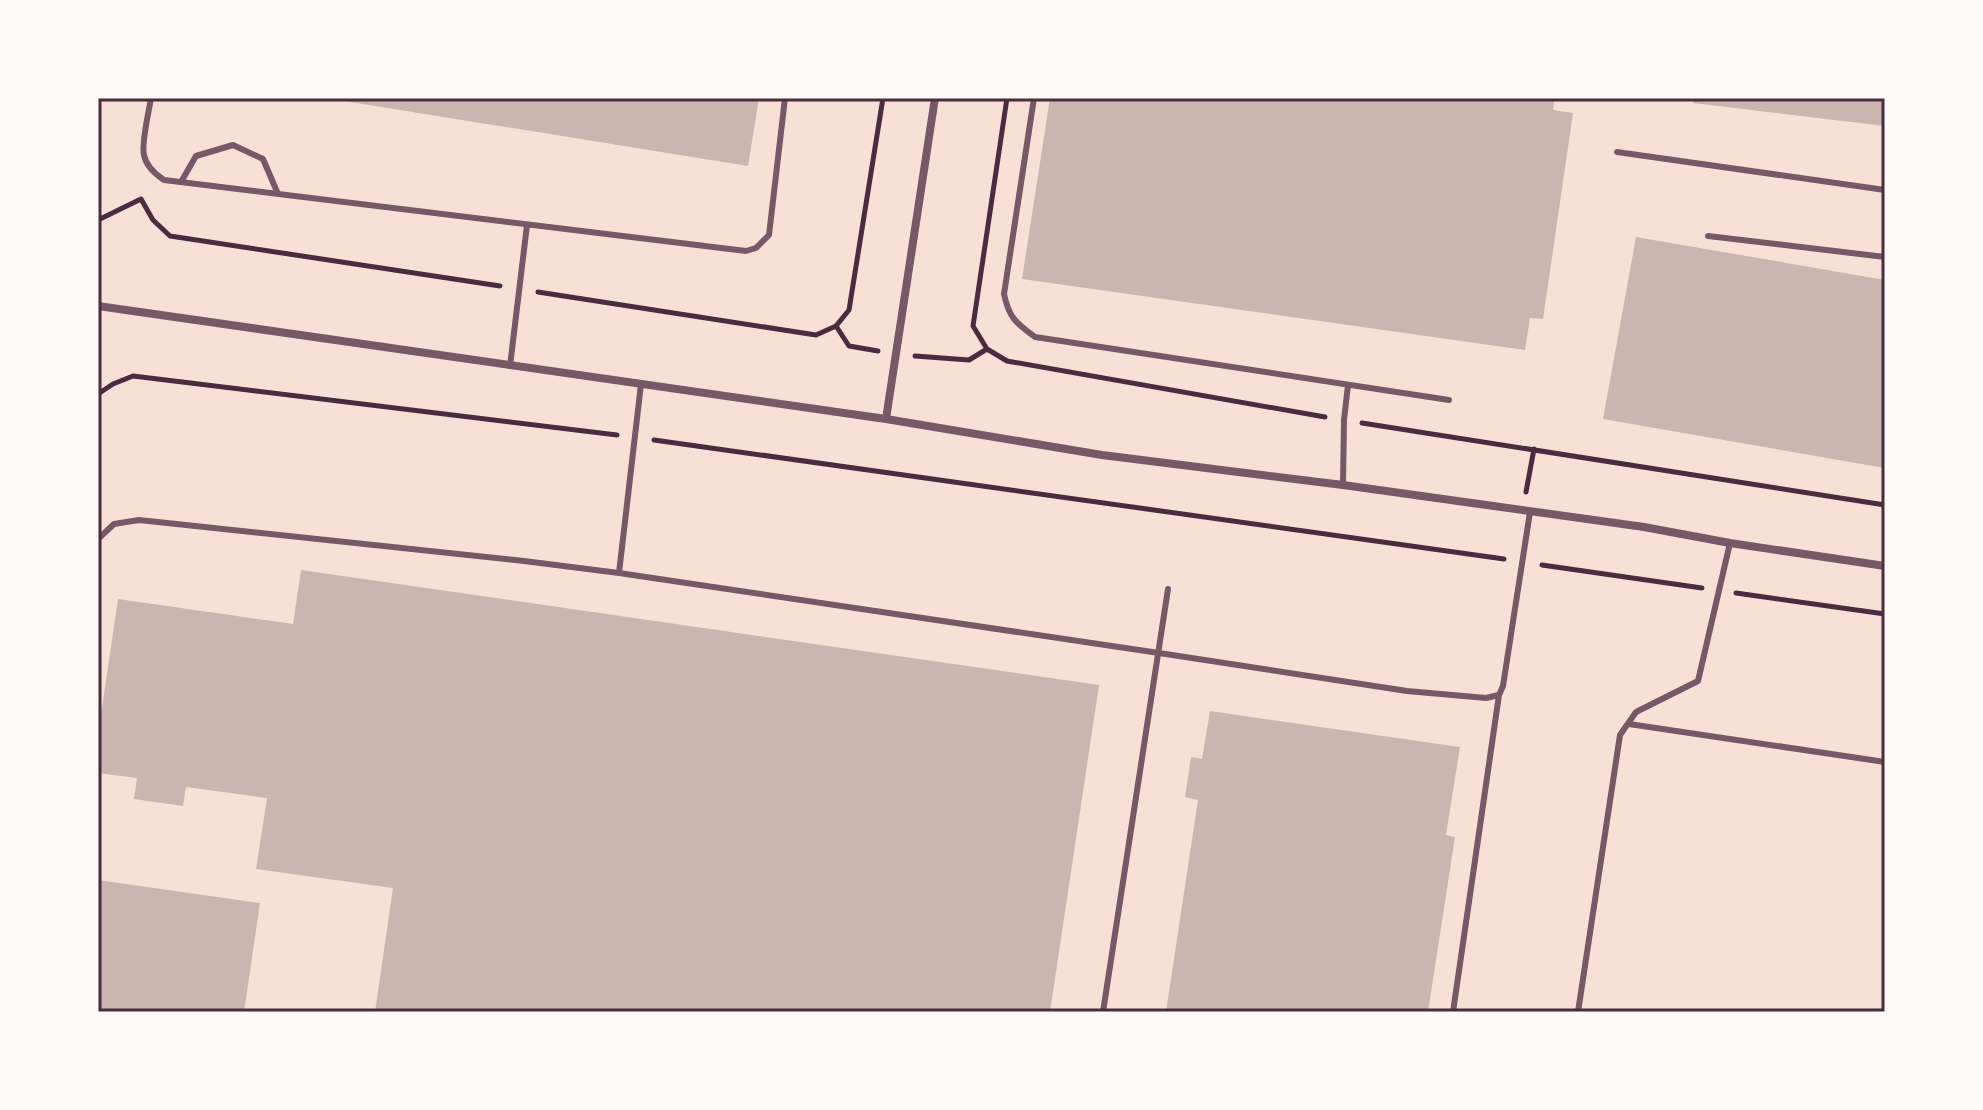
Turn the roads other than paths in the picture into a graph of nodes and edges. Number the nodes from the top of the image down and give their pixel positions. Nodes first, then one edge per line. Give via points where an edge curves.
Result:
1 (151, 98) edge
2 (785, 98) edge
3 (935, 98) edge
4 (1034, 98) edge
5 (1617, 152) dead end
6 (181, 182) junction
7 (1885, 190) edge
8 (278, 194) junction
9 (527, 225) junction
10 (1708, 236) dead end
11 (1885, 257) edge
12 (98, 306) edge
13 (510, 366) junction
14 (641, 384) junction
15 (1348, 385) junction
16 (1449, 400) dead end
17 (886, 419) junction
18 (1343, 485) junction
19 (1526, 511) junction
20 (98, 539) edge
21 (1730, 543) junction
22 (1885, 566) edge
23 (619, 573) junction
24 (1168, 589) dead end
25 (1159, 653) junction
26 (1499, 695) junction
27 (1629, 724) junction
28 (1885, 762) edge
29 (1103, 1012) edge
30 (1453, 1012) edge
31 (1578, 1012) edge

1 - 6 lane via 143,154 164,180
2 - 9 lane via 769,235 756,248
3 - 17 street
4 - 15 lane via 1004,294 1007,312 1018,324 1035,337
5 - 7 lane
6 - 8 lane
6 - 8 lane via 196,156 233,145 263,159
8 - 9 lane
9 - 13 lane
10 - 11 lane
12 - 13 street
13 - 14 street
14 - 17 street
14 - 23 lane
15 - 16 lane
15 - 18 lane
17 - 18 street via 1102,455
18 - 19 street
19 - 21 street
19 - 26 lane via 1523,562
20 - 23 lane via 114,524 139,520
21 - 22 street
21 - 27 lane via 1698,681 1636,712
23 - 25 lane
24 - 25 lane
25 - 26 lane via 1407,691
25 - 29 lane
26 - 30 lane
27 - 28 lane
27 - 31 lane via 1620,735

